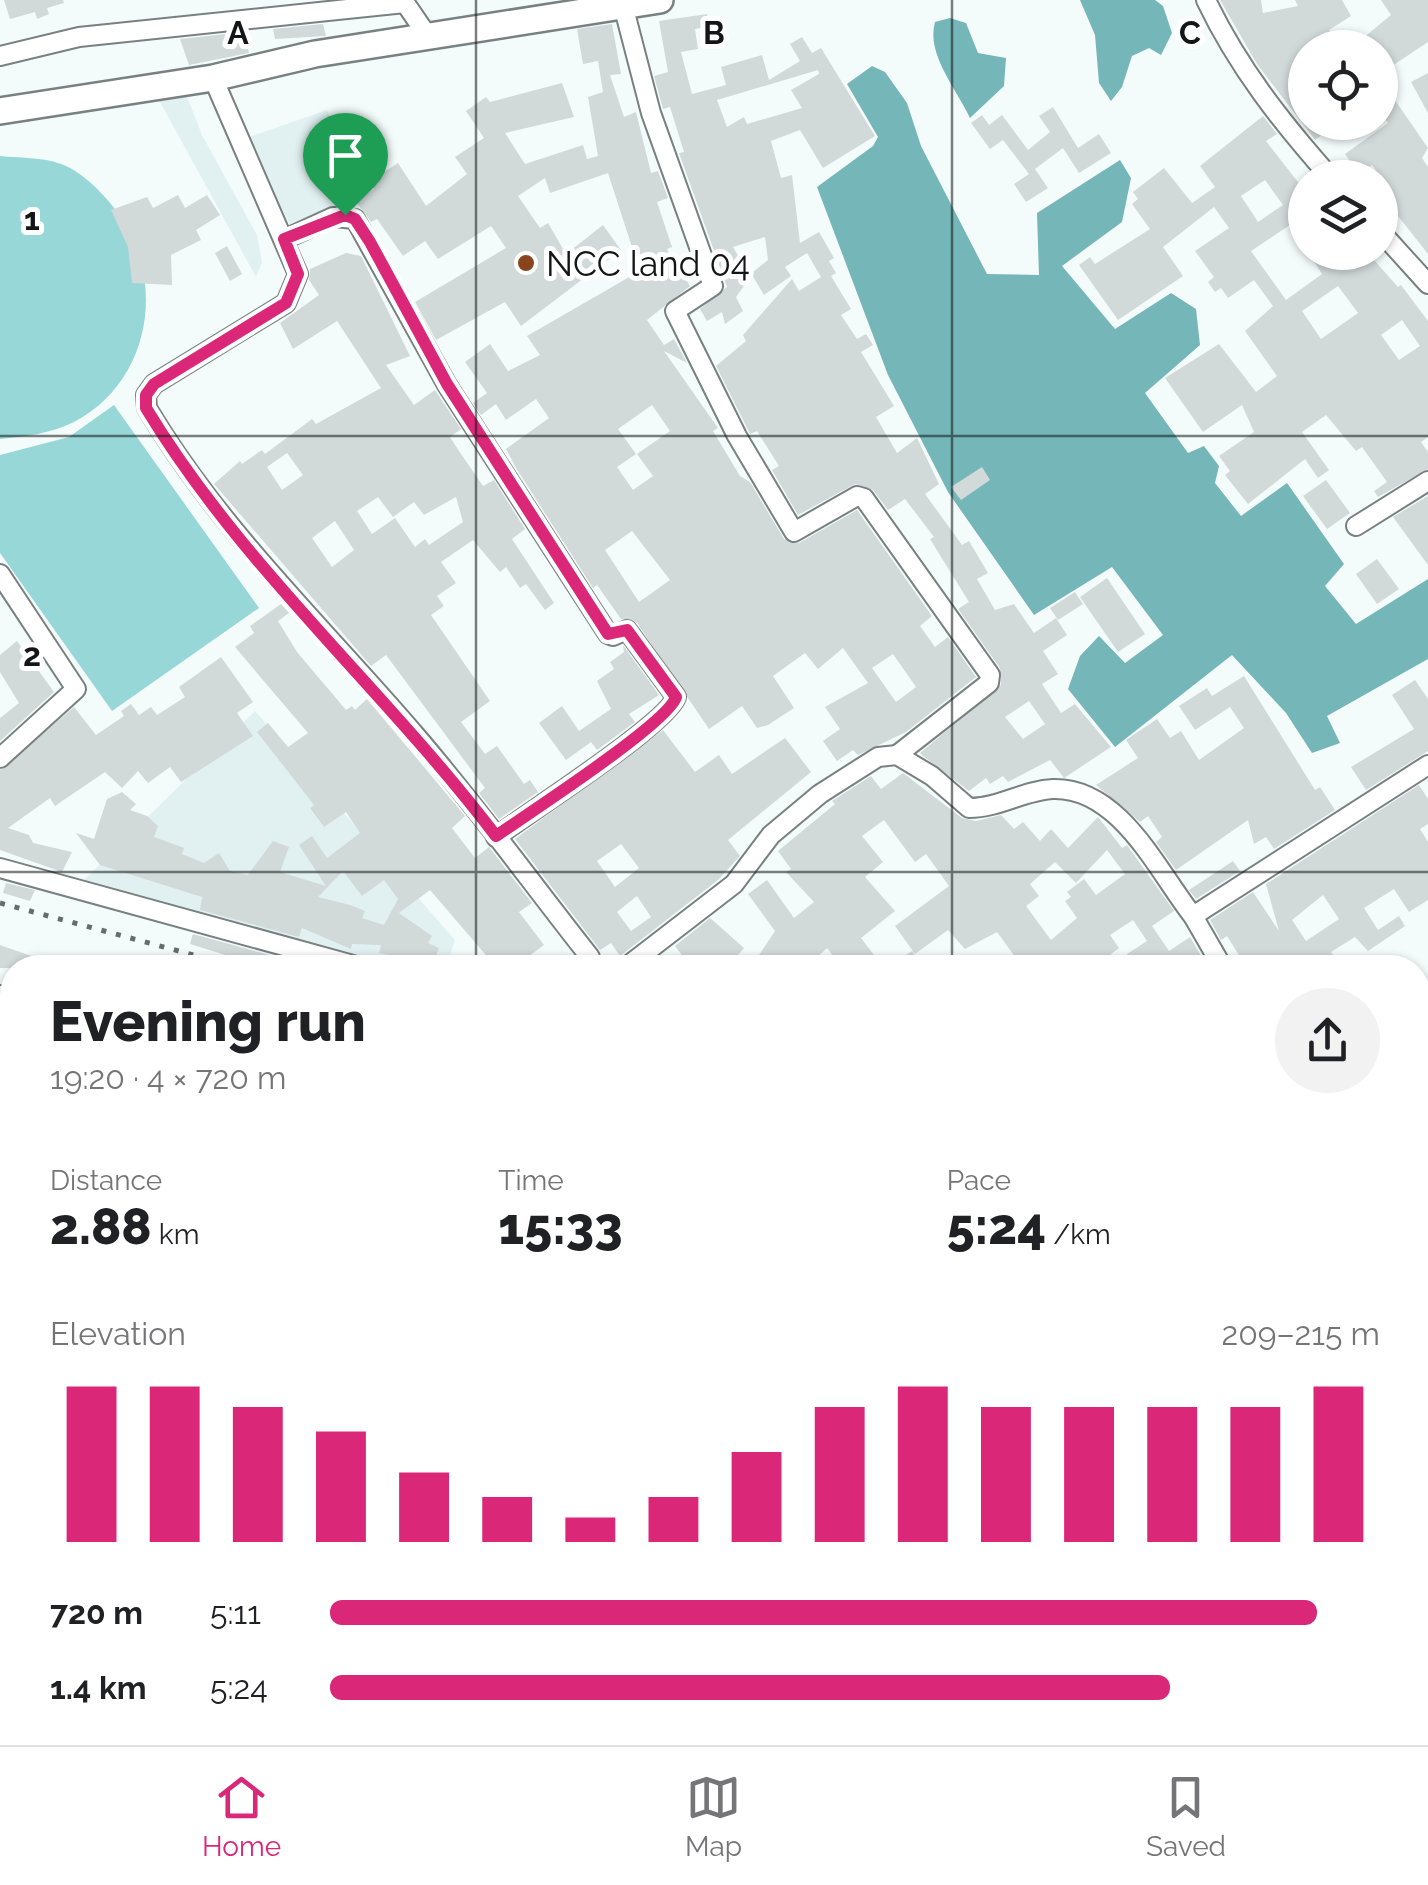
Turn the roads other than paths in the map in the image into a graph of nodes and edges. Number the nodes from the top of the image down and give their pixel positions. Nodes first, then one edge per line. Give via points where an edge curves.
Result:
1 (660, 0) edge
2 (1206, 0) edge
3 (404, 1) edge
4 (623, 6) junction
5 (428, 35) junction
6 (0, 56) edge
7 (213, 78) junction
8 (0, 111) edge
9 (1316, 160) edge
10 (284, 239) junction
11 (1398, 251) edge
12 (1428, 284) edge
13 (1428, 481) edge
14 (1356, 526) dead end
15 (0, 574) edge
16 (897, 756) junction
17 (0, 758) edge
18 (1428, 765) edge
19 (496, 836) junction
20 (0, 868) edge
21 (1193, 916) junction
22 (317, 955) edge
23 (583, 955) edge
24 (642, 955) edge
25 (1215, 955) edge

1 - 4 highway
2 - 9 street via 1228,48
3 - 5 street
3 - 6 street via 79,37
4 - 5 highway
4 - 16 street via 651,113 713,286 675,311 737,436 794,532 864,498 990,675 989,683
5 - 7 highway
7 - 8 highway
7 - 10 street
10 - 19 street via 298,274 286,303 154,384 146,408 246,548 416,735
10 - 19 street via 334,218 355,219 447,384 608,634 627,630 676,697 648,732
11 - 12 street
13 - 14 street
15 - 17 street via 76,689
16 - 21 street via 969,808 1050,789 1100,802
16 - 24 street via 878,756 820,794 771,835 734,884
18 - 21 street
19 - 23 street
20 - 22 street
21 - 25 street

